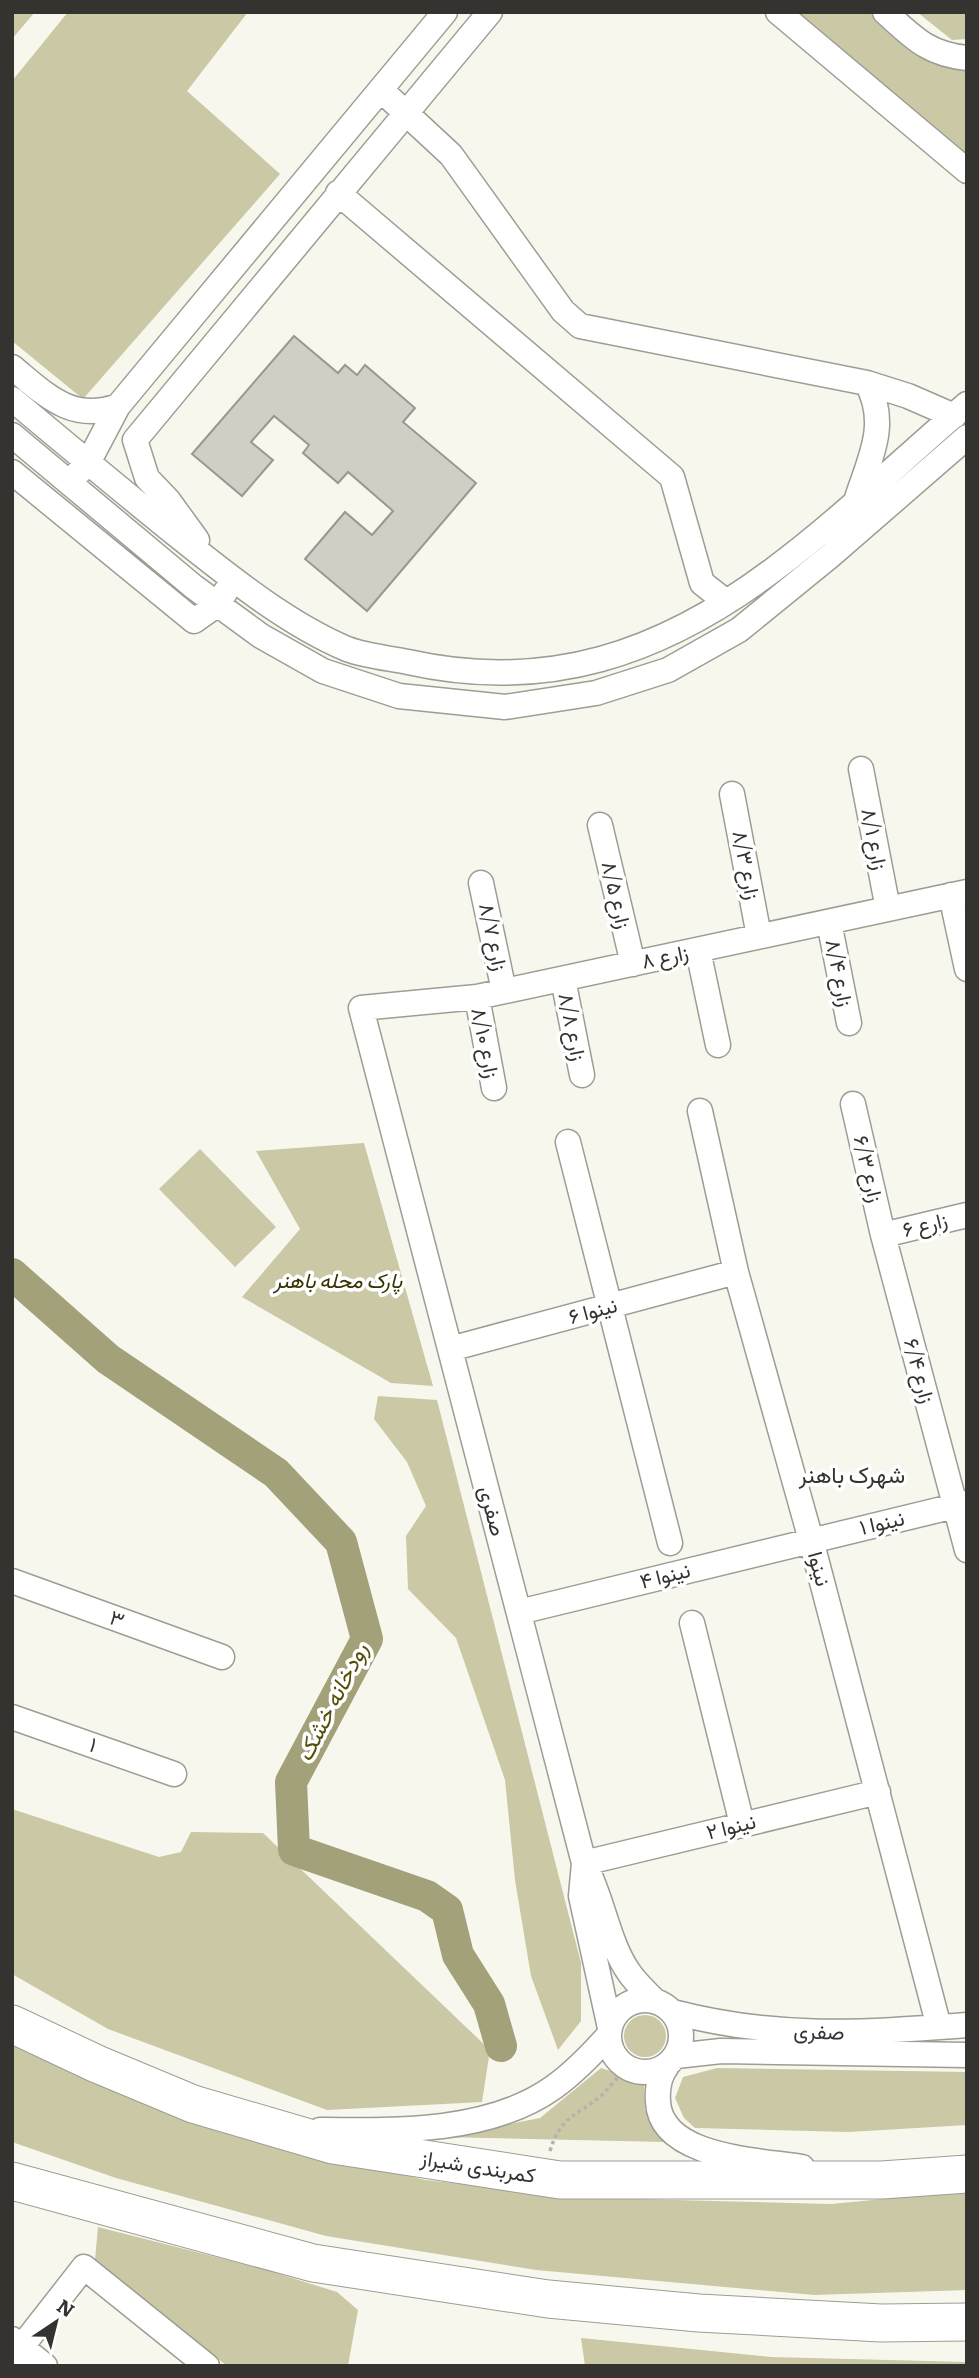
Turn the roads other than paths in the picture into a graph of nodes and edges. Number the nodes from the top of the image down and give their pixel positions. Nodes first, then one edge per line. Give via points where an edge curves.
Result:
1 (445, 12) edge
2 (490, 12) edge
3 (778, 12) edge
4 (885, 12) edge
5 (967, 58) edge
6 (381, 90) junction
7 (406, 112) junction
8 (967, 171) edge
9 (338, 193) junction
10 (12, 367) edge
11 (867, 383) junction
12 (12, 399) edge
13 (118, 406) junction
14 (962, 419) edge
15 (12, 435) edge
16 (135, 440) junction
17 (88, 463) junction
18 (12, 472) edge
19 (70, 483) junction
20 (857, 498) junction
21 (214, 564) junction
22 (235, 579) junction
23 (725, 601) junction
24 (218, 604) junction
25 (861, 769) dead end
26 (732, 794) dead end
27 (600, 825) dead end
28 (481, 883) dead end
29 (959, 893) edge
30 (888, 909) junction
31 (829, 922) junction
32 (759, 936) junction
33 (698, 950) junction
34 (633, 964) junction
35 (967, 969) edge
36 (563, 979) junction
37 (505, 991) junction
38 (477, 997) junction
39 (361, 1008) joint
40 (849, 1023) dead end
41 (718, 1045) dead end
42 (582, 1075) dead end
43 (494, 1088) dead end
44 (853, 1104) dead end
45 (700, 1111) dead end
46 (568, 1142) dead end
47 (967, 1215) edge
48 (883, 1235) junction
49 (736, 1272) junction
50 (609, 1306) junction
51 (450, 1349) junction
52 (960, 1505) edge
53 (811, 1540) junction
54 (670, 1543) dead end
55 (967, 1550) edge
56 (12, 1581) edge
57 (519, 1612) junction
58 (692, 1623) dead end
59 (222, 1657) dead end
60 (12, 1717) edge
61 (174, 1774) dead end
62 (878, 1792) junction
63 (742, 1824) junction
64 (584, 1863) junction
65 (663, 2006) junction
66 (12, 2024) edge
67 (967, 2025) edge
68 (939, 2027) junction
69 (609, 2031) junction
70 (967, 2054) edge
71 (671, 2061) junction
72 (270, 2127) junction
73 (967, 2174) edge
74 (882, 2179) junction
75 (12, 2181) edge
76 (967, 2322) edge
77 (15, 2348) edge
78 (45, 2366) edge
79 (208, 2366) edge

1 - 6 street
2 - 7 street
3 - 8 street
4 - 5 street via 928,50
6 - 7 street
6 - 13 street
7 - 9 street
7 - 11 street via 451,155 563,311 579,326
9 - 16 street
9 - 23 street via 672,477 702,583
10 - 13 street via 53,400 79,412
11 - 14 street
11 - 20 street via 878,402 878,430
12 - 17 street
13 - 17 street
14 - 20 street
14 - 24 street via 830,556 739,630 668,670 596,693 505,708 399,696 323,671 261,636
15 - 19 street
16 - 17 street
16 - 21 street via 147,478
17 - 19 street
17 - 21 street
18 - 24 street via 194,621
19 - 24 street
20 - 23 street via 773,570
21 - 22 street
22 - 23 street via 349,650 449,671 519,673 582,666 662,639
22 - 24 street
25 - 30 street, ۸/۱ زارع
26 - 32 street, ۸/۳ زارع
27 - 34 street, ۸/۵ زارع
28 - 37 street, ۸/۷ زارع
29 - 30 street, ۸ زارع
29 - 35 street
30 - 31 street, ۸ زارع
31 - 32 street, ۸ زارع
31 - 40 street, ۸/۴ زارع
32 - 33 street, ۸ زارع
33 - 34 street, ۸ زارع
33 - 41 street
34 - 36 street, ۸ زارع
36 - 37 street, ۸ زارع
36 - 42 street, ۸/۸ زارع
37 - 38 street, ۸ زارع
38 - 39 street, ۸ زارع
38 - 43 street, ۸/۱۰ زارع
39 - 51 street, صفری
44 - 48 street, ۶/۳ زارع
45 - 49 street, نینوا
46 - 50 street
47 - 48 street, ۶ زارع
48 - 52 street, ۶/۴ زارع
49 - 50 street, ۶ نینوا
49 - 53 street, نینوا
50 - 51 street, ۶ نینوا
50 - 54 street
51 - 57 street, صفری
52 - 53 street, ۱ نینوا
52 - 55 street, ۶/۴ زارع
53 - 57 street, ۴ نینوا
53 - 62 street, نینوا
56 - 59 street, ۳
57 - 64 street, صفری
58 - 63 street
60 - 61 street, ۱
62 - 63 street, ۲ نینوا
62 - 68 street, نینوا
63 - 64 street, ۲ نینوا
64 - 65 street, صفری via 627,1970
64 - 69 street via 581,1896
65 - 68 street, صفری via 727,2026 772,2031 858,2034
65 - 69 street via 631,2002 614,2017
65 - 71 street via 682,2034
66 - 72 highway, کمربندی شیراز via 193,2104
67 - 68 street, صفری
69 - 71 street via 615,2057 627,2067 645,2073
69 - 72 street via 578,2069 508,2112 405,2128
70 - 71 street via 721,2051
71 - 74 street via 661,2073 658,2106 662,2121 682,2140 740,2157
72 - 74 highway, کمربندی شیراز via 332,2145 560,2180
73 - 74 highway, کمربندی شیراز
75 - 76 highway via 313,2263 548,2299 881,2323
77 - 78 street
77 - 79 street via 84,2267

